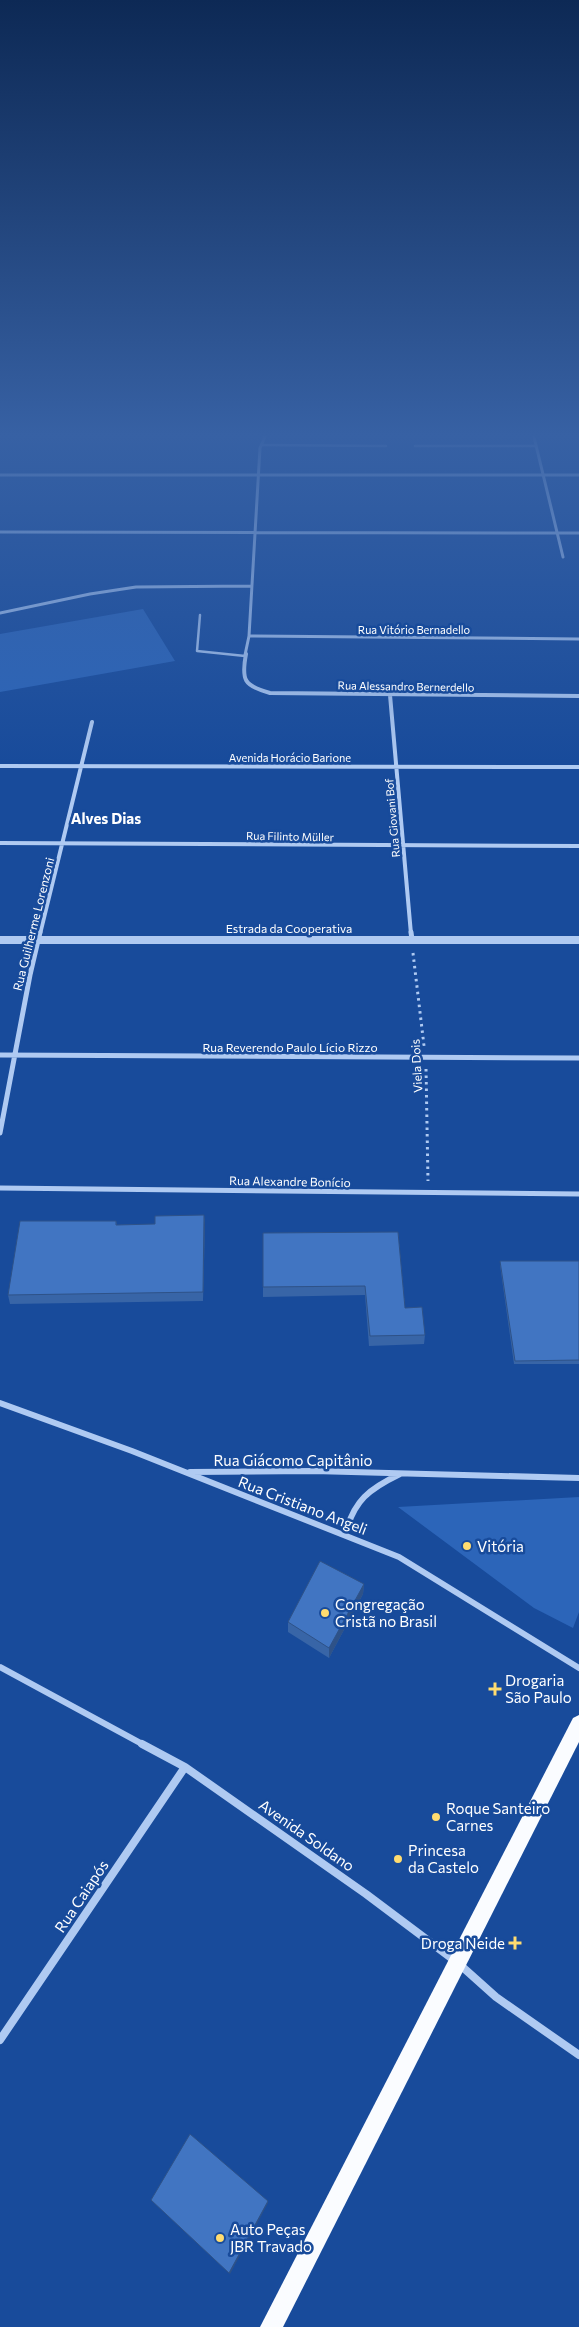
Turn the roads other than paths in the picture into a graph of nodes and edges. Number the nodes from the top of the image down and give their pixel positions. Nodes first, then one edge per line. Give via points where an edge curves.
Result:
1 (253, 546) edge
2 (561, 546) edge
3 (563, 557) dead end
4 (251, 586) junction
5 (0, 613) edge
6 (200, 615) dead end
7 (249, 636) junction
8 (579, 638) edge
9 (245, 656) junction
10 (390, 695) junction
11 (579, 696) edge
12 (92, 722) dead end
13 (0, 766) edge
14 (81, 766) junction
15 (396, 766) junction
16 (579, 767) edge
17 (0, 843) edge
18 (63, 843) junction
19 (403, 846) junction
20 (579, 846) edge
21 (0, 940) edge
22 (40, 940) junction
23 (412, 940) junction
24 (579, 940) edge
25 (0, 1055) edge
26 (16, 1055) junction
27 (579, 1058) edge
28 (0, 1133) edge
29 (0, 1188) edge
30 (579, 1194) edge
31 (0, 1403) edge
32 (187, 1472) junction
33 (400, 1474) junction
34 (579, 1478) edge
35 (346, 1535) junction
36 (0, 1667) edge
37 (579, 1668) edge
38 (579, 1724) edge
39 (185, 1767) junction
40 (458, 1963) junction
41 (0, 2040) edge
42 (579, 2055) edge
43 (271, 2327) edge

1 - 4 street
2 - 3 street
4 - 5 street via 136,587
4 - 7 street
6 - 9 lane via 197,651
7 - 8 street, Rua Vitório Bernadello
7 - 9 street
9 - 10 street, Rua Alessandro Bernerdello via 242,673 254,689 270,693
10 - 11 street, Rua Alessandro Bernerdello
10 - 15 street, Rua Giovani Bof
12 - 14 street, Rua Guilherme Lorenzoni
13 - 14 street, Avenida Horácio Barione
14 - 15 street, Avenida Horácio Barione
14 - 18 street, Rua Guilherme Lorenzoni
15 - 16 street, Avenida Horácio Barione
15 - 19 street, Rua Giovani Bof
17 - 18 street, Rua Filinto Müller
18 - 19 street, Rua Filinto Müller
18 - 22 street, Rua Guilherme Lorenzoni
19 - 20 street, Rua Filinto Müller
19 - 23 street, Rua Giovani Bof
21 - 22 street, Estrada da Cooperativa
22 - 23 street, Estrada da Cooperativa
22 - 26 street, Rua Guilherme Lorenzoni via 30,975
23 - 24 street, Estrada da Cooperativa
25 - 26 street, Rua Reverendo Paulo Lício Rizzo
26 - 27 street, Rua Reverendo Paulo Lício Rizzo
26 - 28 street, Rua Guilherme Lorenzoni
29 - 30 street, Rua Alexandre Bonício
31 - 32 street, Rua Cristiano Angeli
32 - 33 street, Rua Giácomo Capitânio via 298,1470
32 - 35 street, Rua Cristiano Angeli
33 - 34 street, Rua Giácomo Capitânio
33 - 35 street, Rua Giácomo Capitânio via 371,1490 352,1510
35 - 37 street, Rua Cristiano Angeli via 399,1557
36 - 39 street, Avenida Soldano
38 - 40 main road
39 - 40 street, Avenida Soldano
39 - 41 street, Rua Caiapós
40 - 42 street, Avenida Soldano via 496,1997
40 - 43 main road

